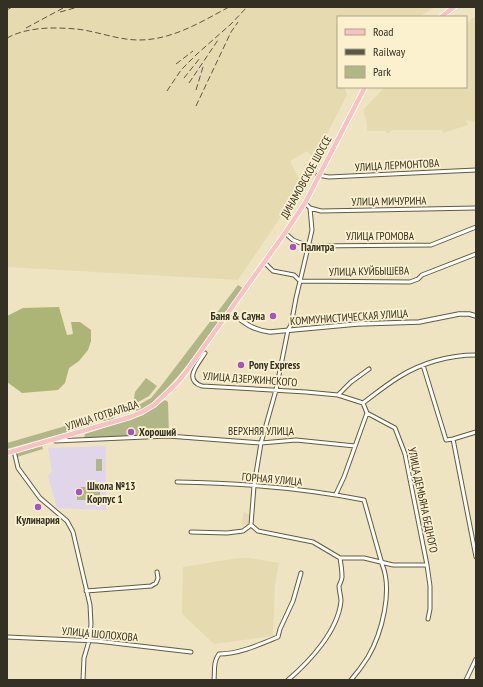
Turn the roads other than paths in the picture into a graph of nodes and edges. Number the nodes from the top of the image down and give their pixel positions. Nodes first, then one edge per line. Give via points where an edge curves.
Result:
1 (454, 7) edge
2 (442, 16) edge
3 (364, 88) edge
4 (476, 170) edge
5 (318, 175) junction
6 (305, 203) junction
7 (310, 208) junction
8 (476, 208) edge
9 (476, 227) edge
10 (285, 233) junction
11 (308, 246) junction
12 (476, 254) edge
13 (264, 262) junction
14 (300, 281) junction
15 (229, 311) junction
16 (476, 316) edge
17 (288, 330) junction
18 (205, 353) dead end
19 (476, 355) edge
20 (422, 365) junction
21 (369, 369) dead end
22 (276, 390) junction
23 (338, 396) junction
24 (363, 403) junction
25 (368, 413) junction
26 (79, 432) junction
27 (476, 432) edge
28 (453, 439) junction
29 (49, 440) junction
30 (81, 440) junction
31 (261, 443) junction
32 (355, 446) junction
33 (14, 451) junction
34 (7, 453) edge
35 (177, 482) dead end
36 (254, 486) junction
37 (336, 494) junction
38 (252, 525) junction
39 (190, 532) dead end
40 (476, 557) edge
41 (340, 558) junction
42 (382, 564) junction
43 (428, 565) junction
44 (157, 572) dead end
45 (301, 573) dead end
46 (86, 591) junction
47 (428, 619) dead end
48 (7, 637) edge
49 (89, 641) junction
50 (191, 652) dead end
51 (476, 659) edge
52 (83, 680) edge
53 (214, 680) edge
54 (288, 680) edge
55 (351, 680) edge
56 (466, 680) edge

1 - 2 main road
3 - 5 main road, ДИНАМОВСКОЕ ШОССЕ
4 - 5 street, УЛИЦА ЛЕРМОНТОВА via 329,177
5 - 6 main road, ДИНАМОВСКОЕ ШОССЕ
6 - 7 street
6 - 10 main road, ДИНАМОВСКОЕ ШОССЕ
7 - 8 street, УЛИЦА МИЧУРИНА via 321,211
7 - 11 street via 312,230
9 - 11 street, УЛИЦА ГРОМОВА via 431,245
10 - 11 street, УЛИЦА ГРОМОВА via 293,240
10 - 13 main road, ДИНАМОВСКОЕ ШОССЕ
11 - 14 street
12 - 14 street, УЛИЦА КУЙБЫШЕВА via 422,274 410,282
13 - 14 street, УЛИЦА КУЙБЫШЕВА via 273,271 294,275
13 - 15 main road, ДИНАМОВСКОЕ ШОССЕ
14 - 17 street
15 - 17 street, КОММУНИСТИЧЕСКАЯ УЛИЦА via 260,331
15 - 26 main road, УЛИЦА ГОТВАЛЬДА via 186,372 154,405 130,417
16 - 17 street, КОММУНИСТИЧЕСКАЯ УЛИЦА via 459,314 419,322
17 - 22 street
18 - 22 street, УЛИЦА ДЗЕРЖИНСКОГО via 192,375 197,385
19 - 20 street
20 - 24 street via 398,377
20 - 28 street via 446,440
21 - 23 street via 351,382
22 - 23 street, УЛИЦА ДЗЕРЖИНСКОГО
22 - 31 street
23 - 24 street, УЛИЦА ДЗЕРЖИНСКОГО
24 - 25 street
25 - 32 street
25 - 43 street, УЛИЦА ДЕМЬЯНА БЕДНОГО via 395,428 405,454
26 - 29 main road, УЛИЦА ГОТВАЛЬДА
26 - 30 street
27 - 28 street
28 - 40 street
29 - 30 street, ВЕРХНЯЯ УЛИЦА
29 - 33 main road, УЛИЦА ГОТВАЛЬДА
30 - 31 street, ВЕРХНЯЯ УЛИЦА via 168,436
31 - 32 street, ВЕРХНЯЯ УЛИЦА via 296,440
31 - 36 street
32 - 37 street
33 - 34 main road, УЛИЦА ГОТВАЛЬДА
33 - 46 street via 18,468 40,498 67,521
35 - 36 street, ГОРНАЯ УЛИЦА
36 - 37 street, ГОРНАЯ УЛИЦА
36 - 38 street
37 - 42 street, ГОРНАЯ УЛИЦА via 364,500
38 - 39 street via 242,532
38 - 41 street via 258,531 313,542
41 - 42 street via 364,558
41 - 54 street via 341,601 337,615 322,645 306,665
42 - 43 street
42 - 55 street via 386,574 386,589 381,626 368,657
43 - 47 street, УЛИЦА ДЕМЬЯНА БЕДНОГО
44 - 46 street via 156,583 151,586
45 - 53 street via 278,637 241,650 219,654 214,663
46 - 49 street via 90,605
48 - 49 street, УЛИЦА ШОЛОХОВА
49 - 50 street, УЛИЦА ШОЛОХОВА
49 - 52 street via 84,658
51 - 56 street

